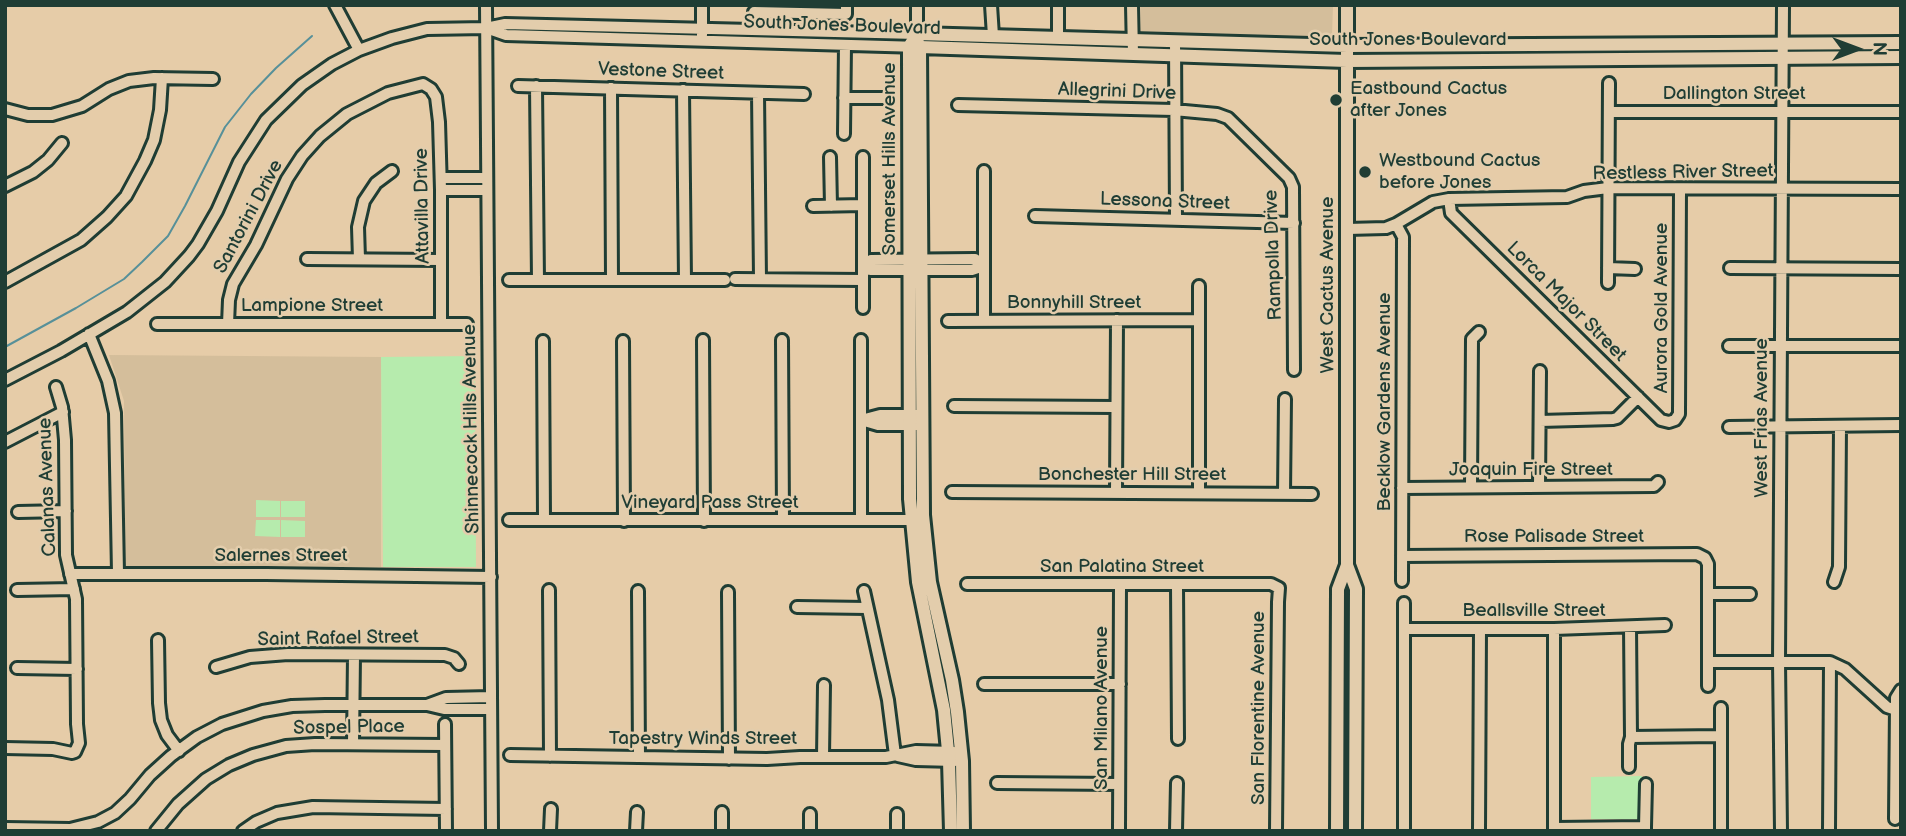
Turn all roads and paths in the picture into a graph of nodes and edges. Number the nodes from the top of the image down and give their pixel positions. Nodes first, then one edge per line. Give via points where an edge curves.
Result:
1 (335, 5) edge
2 (486, 5) edge
3 (702, 5) edge
4 (917, 5) edge
5 (991, 5) edge
6 (1058, 5) edge
7 (1132, 5) edge
8 (1348, 5) edge
9 (1783, 5) edge
10 (774, 9) edge
11 (846, 9) edge
12 (754, 12) dead end
13 (486, 28) junction
14 (702, 29) junction
15 (993, 36) junction
16 (1058, 38) junction
17 (1132, 40) junction
18 (702, 41) junction
19 (1175, 41) junction
20 (915, 43) junction
21 (1782, 43) junction
22 (1901, 43) edge
23 (845, 45) junction
24 (1348, 47) junction
25 (359, 50) junction
26 (1133, 54) junction
27 (1175, 55) junction
28 (1901, 57) edge
29 (1782, 58) junction
30 (1348, 61) junction
31 (162, 78) junction
32 (213, 79) dead end
33 (1609, 83) dead end
34 (518, 86) dead end
35 (536, 86) junction
36 (611, 88) junction
37 (431, 89) joint
38 (683, 90) junction
39 (758, 93) junction
40 (804, 94) dead end
41 (844, 98) junction
42 (887, 98) dead end
43 (958, 105) dead end
44 (5, 109) edge
45 (1174, 110) junction
46 (1609, 112) junction
47 (1781, 112) junction
48 (1901, 112) edge
49 (844, 134) dead end
50 (62, 143) dead end
51 (1261, 150) joint
52 (863, 157) dead end
53 (830, 158) dead end
54 (392, 171) dead end
55 (984, 171) dead end
56 (441, 184) junction
57 (488, 184) junction
58 (5, 186) edge
59 (1608, 188) junction
60 (1679, 189) junction
61 (1781, 189) junction
62 (1901, 189) edge
63 (1449, 199) junction
64 (863, 205) junction
65 (813, 206) dead end
66 (831, 206) junction
67 (1035, 216) dead end
68 (1175, 220) junction
69 (1294, 223) junction
70 (1396, 224) junction
71 (1347, 229) junction
72 (307, 259) dead end
73 (359, 259) junction
74 (441, 260) junction
75 (916, 265) junction
76 (984, 266) junction
77 (863, 267) junction
78 (1608, 268) junction
79 (1730, 268) dead end
80 (1780, 268) junction
81 (1635, 269) dead end
82 (1901, 269) edge
83 (760, 279) junction
84 (863, 279) junction
85 (509, 280) dead end
86 (538, 280) junction
87 (612, 280) junction
88 (685, 280) junction
89 (5, 282) edge
90 (1608, 284) dead end
91 (1199, 286) dead end
92 (863, 308) dead end
93 (1117, 320) junction
94 (1199, 320) junction
95 (948, 321) dead end
96 (984, 321) junction
97 (157, 324) dead end
98 (228, 324) junction
99 (442, 324) junction
100 (467, 324) dead end
101 (1479, 332) dead end
102 (89, 334) junction
103 (704, 340) dead end
104 (782, 340) dead end
105 (861, 340) dead end
106 (543, 341) dead end
107 (623, 341) dead end
108 (1729, 346) dead end
109 (1780, 346) junction
110 (1901, 346) edge
111 (1294, 370) dead end
112 (1540, 371) dead end
113 (5, 380) edge
114 (56, 387) dead end
115 (1637, 397) junction
116 (1285, 399) dead end
117 (954, 405) dead end
118 (1116, 407) junction
119 (63, 412) junction
120 (861, 420) junction
121 (915, 420) junction
122 (1540, 421) junction
123 (1669, 422) joint
124 (1901, 425) edge
125 (1780, 426) junction
126 (1840, 426) junction
127 (1729, 427) dead end
128 (5, 442) edge
129 (1658, 482) dead end
130 (1539, 487) junction
131 (1402, 488) junction
132 (1471, 488) junction
133 (952, 492) dead end
134 (1116, 493) junction
135 (1199, 493) junction
136 (1284, 494) junction
137 (1312, 494) dead end
138 (66, 511) junction
139 (18, 512) dead end
140 (783, 519) junction
141 (861, 519) junction
142 (509, 520) dead end
143 (544, 520) junction
144 (911, 520) junction
145 (624, 521) junction
146 (704, 521) junction
147 (1402, 556) junction
148 (1347, 565) junction
149 (118, 573) junction
150 (70, 574) junction
151 (491, 576) junction
152 (1402, 581) dead end
153 (1834, 582) dead end
154 (967, 584) dead end
155 (1120, 584) junction
156 (1177, 584) junction
157 (1276, 586) joint
158 (74, 589) junction
159 (17, 590) dead end
160 (549, 590) dead end
161 (638, 591) dead end
162 (864, 591) dead end
163 (728, 592) dead end
164 (1708, 594) junction
165 (1750, 594) dead end
166 (1404, 603) dead end
167 (797, 607) dead end
168 (867, 608) junction
169 (1665, 625) dead end
170 (1630, 627) junction
171 (1404, 629) junction
172 (1479, 629) junction
173 (1554, 629) junction
174 (158, 640) dead end
175 (354, 655) junction
176 (1779, 661) junction
177 (1708, 662) junction
178 (1830, 662) junction
179 (459, 664) dead end
180 (216, 667) dead end
181 (17, 668) dead end
182 (77, 669) junction
183 (984, 684) dead end
184 (1120, 684) junction
185 (824, 685) dead end
186 (1708, 686) dead end
187 (1901, 691) edge
188 (491, 703) junction
189 (354, 705) junction
190 (1721, 708) dead end
191 (1896, 710) junction
192 (445, 724) dead end
193 (1721, 736) junction
194 (1631, 737) junction
195 (1178, 739) dead end
196 (354, 744) junction
197 (445, 745) junction
198 (5, 748) edge
199 (179, 751) junction
200 (510, 755) dead end
201 (895, 755) junction
202 (550, 756) junction
203 (639, 757) junction
204 (823, 757) junction
205 (955, 757) junction
206 (729, 758) junction
207 (1629, 767) dead end
208 (997, 783) dead end
209 (1177, 783) dead end
210 (1119, 784) junction
211 (1646, 784) dead end
212 (1898, 791) edge
213 (446, 809) junction
214 (551, 809) dead end
215 (637, 811) dead end
216 (722, 812) dead end
217 (810, 814) dead end
218 (897, 814) dead end
219 (1895, 819) dead end
220 (5, 828) edge
221 (1554, 829) edge
222 (1603, 829) edge
223 (1645, 829) edge
224 (26, 830) edge
225 (156, 831) edge
226 (243, 831) edge
227 (446, 831) edge
228 (492, 831) edge
229 (550, 831) edge
230 (636, 831) edge
231 (722, 831) edge
232 (810, 831) edge
233 (897, 831) edge
234 (951, 831) edge
235 (964, 831) edge
236 (1119, 831) edge
237 (1176, 831) edge
238 (1276, 831) edge
239 (1337, 831) edge
240 (1355, 831) edge
241 (1404, 831) edge
242 (1479, 831) edge
243 (1721, 831) edge
244 (1781, 831) edge
245 (1829, 831) edge

1 - 25 street
2 - 13 street, Shinnecock Hills Avenue
3 - 14 street
4 - 20 street
5 - 15 street
6 - 16 street
7 - 17 street
8 - 24 main road, West Cactus Avenue
9 - 21 street, West Frias Avenue
10 - 11 street
10 - 12 street
13 - 14 street, South Jones Boulevard via 505,24
13 - 18 street, South Jones Boulevard via 506,35
13 - 25 street via 427,29
13 - 57 street, Shinnecock Hills Avenue
14 - 18 street
14 - 20 street, South Jones Boulevard
15 - 16 main road, South Jones Boulevard
15 - 20 main road, South Jones Boulevard
16 - 17 main road, South Jones Boulevard
17 - 19 main road, South Jones Boulevard
17 - 26 street
18 - 23 street, South Jones Boulevard
19 - 24 main road, South Jones Boulevard
19 - 27 street
20 - 23 street, South Jones Boulevard
20 - 26 main road, South Jones Boulevard
20 - 75 main road, Somerset Hills Avenue
21 - 22 main road, South Jones Boulevard
21 - 24 main road, South Jones Boulevard
21 - 29 street, West Frias Avenue
23 - 41 street
24 - 30 main road, West Cactus Avenue
25 - 102 street via 316,74 266,120 239,162 208,227 176,271 140,303
26 - 27 main road, South Jones Boulevard
27 - 30 main road, South Jones Boulevard
27 - 45 street
28 - 29 main road, South Jones Boulevard
29 - 30 main road, South Jones Boulevard
29 - 47 street, West Frias Avenue
30 - 71 main road, West Cactus Avenue
31 - 32 street
31 - 44 street via 118,85 82,106 52,115 28,116
31 - 89 street via 153,140 122,202 70,248
33 - 46 street
34 - 35 street, Vestone Street
35 - 36 street, Vestone Street
35 - 86 street
36 - 38 street, Vestone Street
36 - 87 street
37 - 56 street, Attavilla Drive via 437,105
37 - 98 street, Santorini Drive via 417,84 378,98 347,114 311,145 287,178 233,284
38 - 39 street, Vestone Street
38 - 88 street
39 - 40 street, Vestone Street
39 - 83 street
41 - 42 street
41 - 49 street
43 - 45 street, Allegrini Drive
45 - 51 street, Allegrini Drive via 1222,115
45 - 68 street
46 - 47 street, Dallington Street
46 - 59 street
47 - 48 street, Dallington Street
47 - 61 street, West Frias Avenue
50 - 58 street via 33,172
51 - 69 street, Rampolla Drive via 1291,182
52 - 64 street
53 - 66 street
54 - 73 street via 376,183 364,201 358,227
55 - 76 street
56 - 57 street
56 - 74 street, Attavilla Drive
57 - 151 street, Shinnecock Hills Avenue
59 - 60 street, Restless River Street
59 - 63 street, Restless River Street via 1567,197
59 - 78 street
60 - 61 street, Restless River Street
60 - 123 street, Aurora Gold Avenue via 1679,414
61 - 62 street, Restless River Street
61 - 80 street, West Frias Avenue
63 - 70 street, Restless River Street via 1433,202
63 - 115 street, Lorca Major Street via 1451,214
64 - 66 street
64 - 77 street
65 - 66 street
67 - 68 street, Lessona Street
68 - 69 street, Lessona Street
69 - 111 street, Rampolla Drive
70 - 71 street, Restless River Street
70 - 131 street, Becklow Gardens Avenue via 1403,237
71 - 148 main road, West Cactus Avenue
72 - 73 street
73 - 74 street
74 - 99 street, Attavilla Drive
75 - 76 street via 975,259
75 - 77 street via 871,260
75 - 121 main road, Somerset Hills Avenue
76 - 96 street
77 - 84 street
78 - 81 street
78 - 90 street
79 - 80 street
80 - 82 street
80 - 109 street, West Frias Avenue
83 - 84 street
83 - 88 street
84 - 92 street
85 - 86 street
86 - 87 street
87 - 88 street
91 - 94 street
93 - 94 street, Bonnyhill Street
93 - 96 street, Bonnyhill Street
93 - 118 street
94 - 135 street
95 - 96 street, Bonnyhill Street
97 - 98 street, Lampione Street
98 - 99 street, Lampione Street
99 - 100 street, Lampione Street
101 - 132 street via 1472,339
102 - 113 street
102 - 149 street via 103,365 115,413
103 - 146 street
104 - 140 street
105 - 120 street
106 - 143 street
107 - 145 street
108 - 109 street
109 - 110 street
109 - 125 street, West Frias Avenue
112 - 122 street
114 - 119 street, Calanas Avenue
115 - 122 street via 1614,419
115 - 123 street, Lorca Major Street
116 - 136 street
117 - 118 street
118 - 134 street
119 - 128 street
119 - 138 street, Calanas Avenue
120 - 121 street via 880,415
120 - 141 street
121 - 144 main road, Somerset Hills Avenue
121 - 205 main road, Somerset Hills Avenue via 925,542 952,680
122 - 130 street
124 - 126 street
125 - 126 street
125 - 127 street
125 - 176 street, West Frias Avenue
126 - 153 street via 1839,567
129 - 130 street, Joaquin Fire Street via 1654,486
130 - 132 street, Joaquin Fire Street
131 - 132 street, Joaquin Fire Street
131 - 147 street, Becklow Gardens Avenue
133 - 134 street, Bonchester Hill Street
134 - 135 street, Bonchester Hill Street
135 - 136 street, Bonchester Hill Street
136 - 137 street, Bonchester Hill Street
138 - 139 street
138 - 150 street, Calanas Avenue
140 - 141 street, Vineyard Pass Street
140 - 146 street, Vineyard Pass Street
141 - 144 street, Vineyard Pass Street
142 - 143 street, Vineyard Pass Street
143 - 145 street, Vineyard Pass Street
144 - 205 main road, Somerset Hills Avenue via 918,582
145 - 146 street, Vineyard Pass Street
147 - 152 street, Becklow Gardens Avenue
147 - 164 street, Rose Palisade Street via 1698,554 1708,564
148 - 239 main road, West Cactus Avenue via 1338,589
148 - 240 main road, West Cactus Avenue via 1356,589
149 - 150 street, Salernes Street
149 - 151 street, Salernes Street
150 - 158 street, Calanas Avenue
151 - 188 street, Shinnecock Hills Avenue
154 - 155 street, San Palatina Street
155 - 156 street, San Palatina Street
155 - 184 street, San Milano Avenue
156 - 157 street, San Palatina Street
156 - 195 street
157 - 238 street, San Florentine Avenue
158 - 159 street
158 - 182 street, Calanas Avenue
160 - 202 street
161 - 203 street
162 - 168 street
163 - 206 street
164 - 165 street
164 - 177 street
166 - 171 street
167 - 168 street
168 - 201 street
169 - 170 street, Beallsville Street
170 - 173 street, Beallsville Street
170 - 194 street
171 - 172 street, Beallsville Street
171 - 241 street
172 - 173 street, Beallsville Street
172 - 242 street
173 - 221 street
174 - 199 street via 161,720
175 - 179 street, Saint Rafael Street via 445,655
175 - 180 street, Saint Rafael Street via 273,654
175 - 189 street
176 - 177 street
176 - 178 street
176 - 244 street, West Frias Avenue
177 - 186 street
178 - 191 street
178 - 245 street
181 - 182 street
182 - 198 street, Calanas Avenue via 79,743 75,752
183 - 184 street
184 - 210 street, San Milano Avenue
185 - 204 street
187 - 191 street
188 - 189 street via 444,709
188 - 228 street, Shinnecock Hills Avenue
189 - 196 street
189 - 199 street via 292,706 250,714 209,731
190 - 193 street
191 - 212 street
192 - 197 street
193 - 194 street
193 - 243 street
194 - 207 street
196 - 197 street, Sospel Place
196 - 225 street, Sospel Place via 286,746 242,759 196,788
197 - 213 street
199 - 224 street via 107,818 79,828
200 - 202 street, Tapestry Winds Street
201 - 204 street, Tapestry Winds Street
201 - 205 street, Tapestry Winds Street via 916,751
202 - 203 street, Tapestry Winds Street
203 - 206 street, Tapestry Winds Street
204 - 206 street, Tapestry Winds Street
205 - 234 main road, Somerset Hills Avenue
205 - 235 main road, Somerset Hills Avenue
208 - 210 street
209 - 237 street
210 - 236 street, San Milano Avenue
211 - 223 street
212 - 219 street
213 - 226 street via 313,807 277,813
213 - 227 street
214 - 229 street
215 - 230 street
216 - 231 street
217 - 232 street
218 - 233 street
220 - 224 street
221 - 222 street
222 - 223 street

